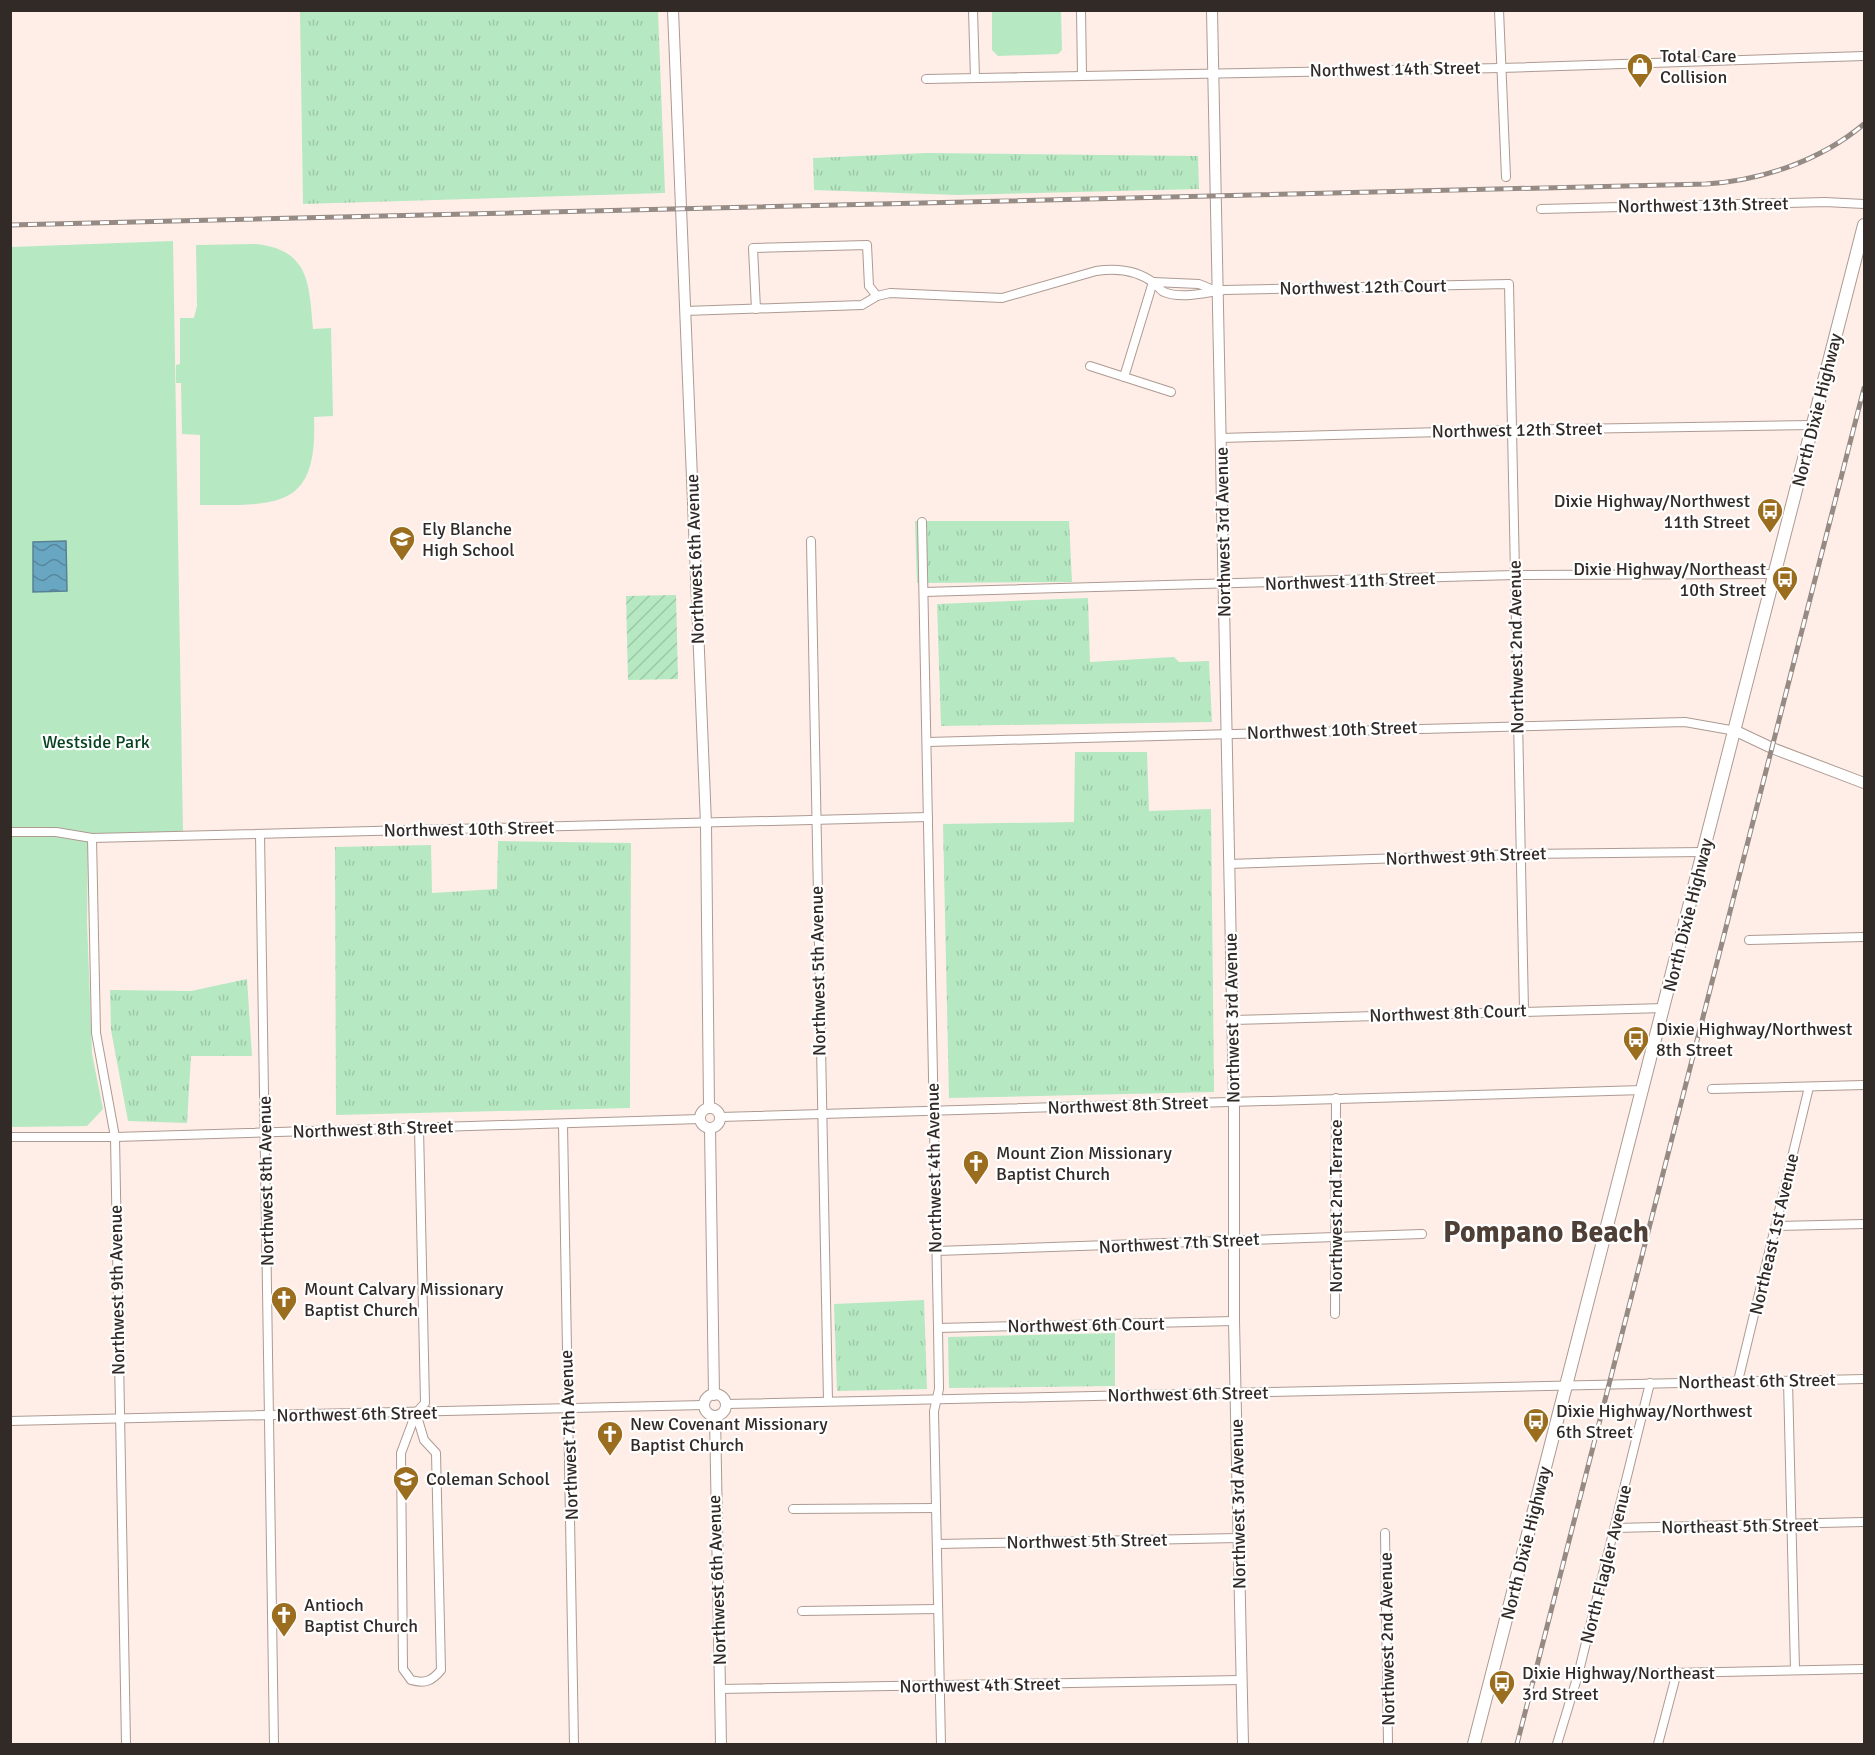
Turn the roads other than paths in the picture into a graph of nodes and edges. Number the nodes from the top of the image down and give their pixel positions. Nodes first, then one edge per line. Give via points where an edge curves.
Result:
1 (673, 10) edge
2 (973, 10) edge
3 (1081, 10) edge
4 (1212, 10) edge
5 (1499, 10) edge
6 (1864, 56) edge
7 (1502, 68) junction
8 (1212, 72) junction
9 (1082, 75) junction
10 (975, 78) junction
11 (926, 79) dead end
12 (1506, 177) dead end
13 (1864, 204) edge
14 (1541, 209) dead end
15 (1864, 225) edge
16 (1153, 282) junction
17 (1509, 284) joint
18 (1216, 291) junction
19 (877, 296) junction
20 (756, 309) junction
21 (685, 311) junction
22 (1090, 366) dead end
23 (1124, 377) junction
24 (1171, 392) dead end
25 (1813, 425) junction
26 (1512, 430) junction
27 (1221, 438) junction
28 (922, 522) dead end
29 (811, 541) dead end
30 (1775, 574) junction
31 (1514, 575) junction
32 (1224, 585) junction
33 (924, 592) junction
34 (1518, 725) junction
35 (1736, 731) junction
36 (1227, 734) junction
37 (928, 742) junction
38 (1864, 783) edge
39 (928, 817) junction
40 (815, 819) junction
41 (706, 824) junction
42 (10, 832) edge
43 (260, 834) junction
44 (92, 838) junction
45 (1704, 852) junction
46 (1520, 854) junction
47 (1229, 864) junction
48 (1864, 937) edge
49 (1749, 940) dead end
50 (1664, 1008) junction
51 (1524, 1011) junction
52 (1232, 1020) junction
53 (1864, 1085) edge
54 (1809, 1086) junction
55 (1712, 1089) dead end
56 (1643, 1090) junction
57 (1336, 1098) junction
58 (1234, 1101) junction
59 (710, 1107) junction
60 (933, 1113) junction
61 (821, 1115) junction
62 (720, 1117) junction
63 (700, 1119) junction
64 (564, 1125) junction
65 (419, 1128) junction
66 (710, 1128) junction
67 (264, 1132) junction
68 (10, 1137) edge
69 (115, 1137) junction
70 (1864, 1224) edge
71 (1776, 1226) junction
72 (1422, 1234) dead end
73 (1334, 1238) junction
74 (1234, 1243) junction
75 (936, 1251) junction
76 (1335, 1314) dead end
77 (1234, 1321) junction
78 (938, 1328) junction
79 (1864, 1379) edge
80 (1738, 1381) junction
81 (1788, 1381) junction
82 (1567, 1383) junction
83 (1650, 1383) junction
84 (1236, 1393) junction
85 (714, 1395) junction
86 (937, 1399) junction
87 (828, 1401) junction
88 (726, 1404) junction
89 (704, 1405) junction
90 (567, 1409) junction
91 (416, 1413) junction
92 (271, 1416) junction
93 (715, 1416) junction
94 (119, 1419) junction
95 (10, 1420) edge
96 (936, 1508) junction
97 (793, 1509) dead end
98 (1864, 1522) edge
99 (1791, 1525) junction
100 (1616, 1528) junction
101 (1385, 1533) dead end
102 (1238, 1538) junction
103 (937, 1544) junction
104 (938, 1609) junction
105 (802, 1611) dead end
106 (1864, 1669) edge
107 (1795, 1671) junction
108 (1677, 1672) junction
109 (1578, 1675) junction
110 (1241, 1680) junction
111 (940, 1684) junction
112 (718, 1689) junction
113 (126, 1744) edge
114 (274, 1744) edge
115 (574, 1744) edge
116 (721, 1744) edge
117 (941, 1744) edge
118 (1243, 1744) edge
119 (1388, 1744) edge
120 (1474, 1744) edge
121 (1557, 1744) edge
122 (1658, 1744) edge

1 - 21 street, Northwest 6th Avenue
2 - 10 street
3 - 9 street
4 - 8 street, Northwest 3rd Avenue
5 - 7 street
6 - 7 street, Northwest 14th Street
7 - 8 street, Northwest 14th Street
7 - 12 street
8 - 9 street, Northwest 14th Street
8 - 18 street, Northwest 3rd Avenue
9 - 10 street, Northwest 14th Street
10 - 11 street, Northwest 14th Street
13 - 14 street, Northwest 13th Street
15 - 25 main road, North Dixie Highway
16 - 18 street via 1163,292 1177,295
16 - 19 street via 1112,269 1002,298 890,293
16 - 23 street
17 - 18 street, Northwest 12th Court
17 - 26 street, Northwest 2nd Avenue
18 - 27 street, Northwest 3rd Avenue
19 - 20 street via 862,305
19 - 20 street via 869,286 867,245 753,248
20 - 21 street
21 - 41 street, Northwest 6th Avenue
22 - 23 street
23 - 24 street
25 - 26 street, Northwest 12th Street
25 - 30 main road, North Dixie Highway
26 - 27 street, Northwest 12th Street
26 - 31 street, Northwest 2nd Avenue
27 - 32 street, Northwest 3rd Avenue
28 - 33 street, Northwest 4th Avenue
29 - 40 street, Northwest 5th Avenue
30 - 31 street, Northwest 11th Street
30 - 35 main road, North Dixie Highway
31 - 32 street, Northwest 11th Street
31 - 34 street, Northwest 2nd Avenue
32 - 33 street, Northwest 11th Street
32 - 36 street, Northwest 3rd Avenue
33 - 37 street, Northwest 4th Avenue
34 - 35 street, Northwest 10th Street via 1685,722
34 - 36 street, Northwest 10th Street
34 - 46 street, Northwest 2nd Avenue
35 - 38 street
35 - 45 main road, North Dixie Highway
36 - 37 street, Northwest 10th Street
36 - 47 street, Northwest 3rd Avenue
37 - 39 street, Northwest 4th Avenue
39 - 40 street, Northwest 10th Street
39 - 60 street, Northwest 4th Avenue
40 - 41 street, Northwest 10th Street
40 - 61 street, Northwest 5th Avenue
41 - 43 street, Northwest 10th Street
41 - 59 street, Northwest 6th Avenue
42 - 44 street, Northwest 10th Street via 56,832
43 - 44 street, Northwest 10th Street
43 - 67 street, Northwest 8th Avenue
44 - 69 street, Northwest 9th Avenue via 96,1033
45 - 46 street, Northwest 9th Street
45 - 50 main road, North Dixie Highway
46 - 47 street, Northwest 9th Street
46 - 51 street, Northwest 2nd Avenue
47 - 52 street, Northwest 3rd Avenue
48 - 49 street
50 - 51 street, Northwest 8th Court
50 - 56 main road, North Dixie Highway
51 - 52 street, Northwest 8th Court
52 - 58 street, Northwest 3rd Avenue
53 - 54 street
54 - 55 street
54 - 71 street, Northeast 1st Avenue
56 - 57 street, Northwest 8th Street
56 - 82 main road, North Dixie Highway
57 - 58 street, Northwest 8th Street
57 - 73 street, Northwest 2nd Terrace
58 - 60 street, Northwest 8th Street
58 - 74 street, Northwest 3rd Avenue
59 - 62 street
59 - 63 street via 703,1110
60 - 61 street, Northwest 8th Street
60 - 75 street, Northwest 4th Avenue
61 - 62 street, Northwest 8th Street
61 - 87 street, Northwest 5th Avenue
62 - 66 street via 716,1126
63 - 64 street, Northwest 8th Street
63 - 66 street
64 - 65 street, Northwest 8th Street
64 - 90 street, Northwest 7th Avenue
65 - 67 street, Northwest 8th Street
65 - 91 street via 425,1403
66 - 85 street
67 - 69 street, Northwest 8th Street
67 - 92 street, Northwest 8th Avenue
68 - 69 street, Northwest 8th Street
69 - 94 street, Northwest 9th Avenue
70 - 71 street
71 - 80 street, Northeast 1st Avenue
72 - 73 street, Northwest 7th Street
73 - 74 street, Northwest 7th Street via 1247,1239
73 - 76 street, Northwest 2nd Terrace
74 - 75 street, Northwest 7th Street
74 - 77 street, Northwest 3rd Avenue
75 - 78 street, Northwest 4th Avenue
77 - 78 street, Northwest 6th Court
77 - 84 street, Northwest 3rd Avenue
78 - 86 street, Northwest 4th Avenue
79 - 81 street, Northeast 6th Street
80 - 81 street, Northeast 6th Street
80 - 83 street, Northeast 6th Street
81 - 99 street
82 - 83 street, Northwest 6th Street
82 - 84 street, Northwest 6th Street
82 - 120 main road, North Dixie Highway
83 - 100 street, North Flagler Avenue
84 - 86 street, Northwest 6th Street
84 - 102 street, Northwest 3rd Avenue
85 - 88 street
85 - 89 street
86 - 87 street, Northwest 6th Street
86 - 96 street, Northwest 4th Avenue
87 - 88 street, Northwest 6th Street
88 - 93 street via 722,1414
89 - 90 street, Northwest 6th Street
89 - 93 street via 706,1412
90 - 91 street, Northwest 6th Street
90 - 115 street, Northwest 7th Avenue
91 - 91 street via 424,1440 436,1453 441,1670 434,1679 423,1683 411,1680 403,1669 401,1453
91 - 92 street, Northwest 6th Street
92 - 94 street, Northwest 6th Street
92 - 114 street, Northwest 8th Avenue
93 - 112 street, Northwest 6th Avenue
94 - 95 street, Northwest 6th Street
94 - 113 street, Northwest 9th Avenue
96 - 97 street
96 - 103 street, Northwest 4th Avenue
98 - 99 street, Northeast 5th Street
99 - 100 street, Northeast 5th Street
99 - 107 street
100 - 109 street, North Flagler Avenue
101 - 119 street, Northwest 2nd Avenue
102 - 103 street, Northwest 5th Street
102 - 110 street, Northwest 3rd Avenue
103 - 104 street, Northwest 4th Avenue
104 - 105 street
104 - 111 street, Northwest 4th Avenue
106 - 107 street
107 - 108 street
108 - 109 street
108 - 122 street
109 - 121 street, North Flagler Avenue
110 - 111 street, Northwest 4th Street
110 - 118 street, Northwest 3rd Avenue
111 - 112 street, Northwest 4th Street
111 - 117 street, Northwest 4th Avenue
112 - 116 street, Northwest 6th Avenue

